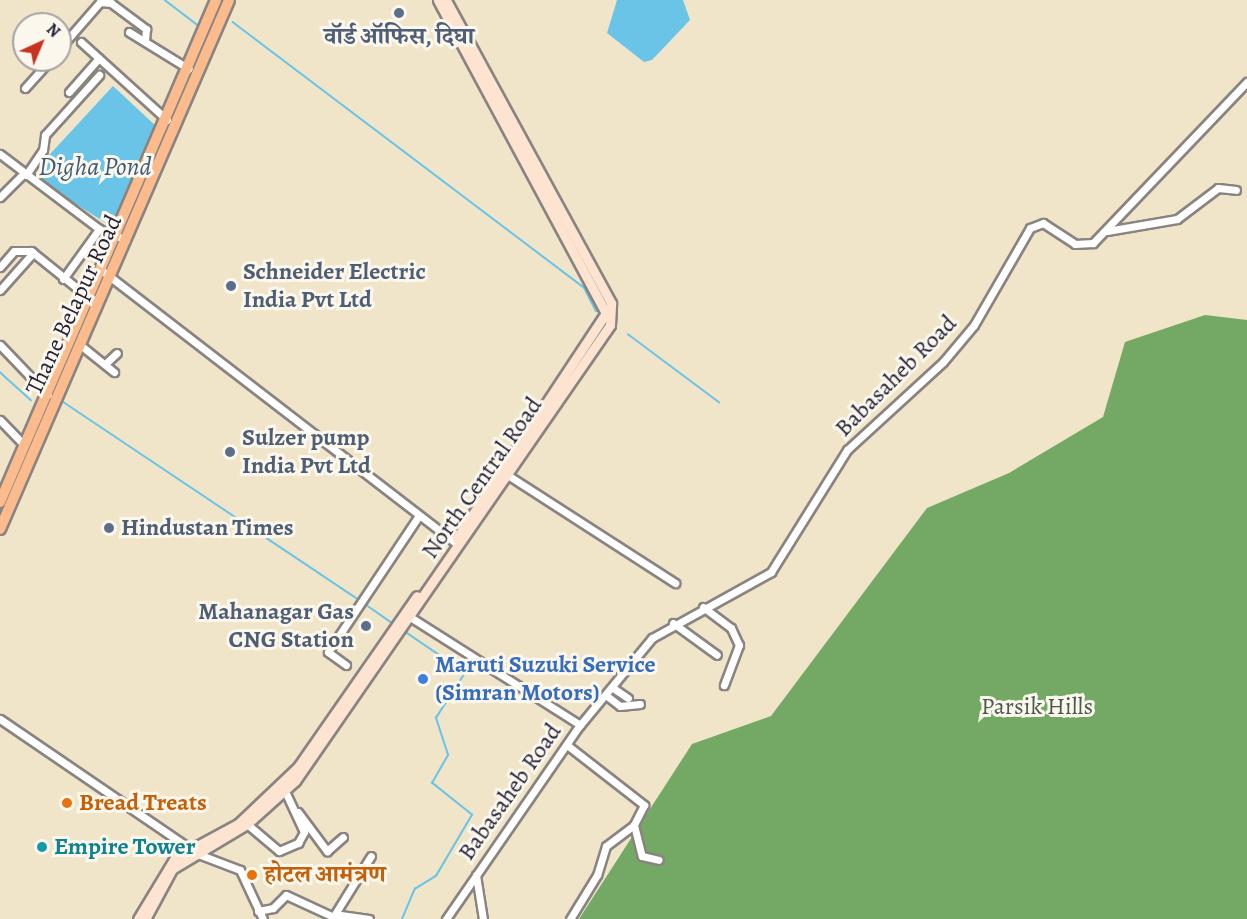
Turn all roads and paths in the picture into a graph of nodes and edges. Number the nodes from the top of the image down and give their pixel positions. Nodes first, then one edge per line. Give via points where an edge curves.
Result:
1 (216, 0) edge
2 (229, 0) edge
3 (438, 0) edge
4 (446, 0) edge
5 (99, 1) edge
6 (129, 32) dead end
7 (72, 34) edge
8 (145, 41) junction
9 (81, 42) dead end
10 (99, 58) junction
11 (189, 69) junction
12 (40, 72) edge
13 (99, 75) dead end
14 (1247, 82) edge
15 (26, 88) dead end
16 (69, 92) dead end
17 (167, 120) junction
18 (0, 154) edge
19 (25, 174) junction
20 (1236, 190) dead end
21 (0, 196) edge
22 (99, 229) junction
23 (1107, 231) junction
24 (116, 236) junction
25 (126, 240) junction
26 (33, 253) junction
27 (0, 267) edge
28 (100, 269) junction
29 (109, 276) junction
30 (63, 279) junction
31 (0, 290) edge
32 (87, 297) junction
33 (609, 314) junction
34 (73, 342) junction
35 (0, 345) edge
36 (117, 353) dead end
37 (105, 364) junction
38 (114, 372) dead end
39 (49, 395) junction
40 (0, 420) edge
41 (23, 444) junction
42 (505, 473) junction
43 (3, 498) edge
44 (418, 517) junction
45 (0, 529) edge
46 (456, 544) junction
47 (675, 583) dead end
48 (703, 607) junction
49 (406, 618) junction
50 (673, 623) junction
51 (717, 655) dead end
52 (346, 665) dead end
53 (724, 685) dead end
54 (614, 688) junction
55 (607, 696) junction
56 (628, 698) dead end
57 (640, 704) dead end
58 (0, 719) edge
59 (580, 726) junction
60 (567, 745) junction
61 (285, 791) junction
62 (296, 810) junction
63 (247, 824) junction
64 (634, 825) junction
65 (343, 837) dead end
66 (194, 851) junction
67 (372, 856) dead end
68 (659, 860) dead end
69 (476, 875) junction
70 (258, 911) junction
71 (323, 916) edge
72 (337, 916) edge
73 (138, 919) edge
74 (145, 919) edge
75 (263, 919) edge
76 (369, 919) edge
77 (446, 919) edge
78 (483, 919) edge
79 (570, 919) edge

1 - 11 main road, Thane Belapur Road
2 - 25 main road, Thane Belapur Road
3 - 33 main road
4 - 33 main road
5 - 7 street
5 - 8 street via 111,3 146,29
6 - 8 street
8 - 11 street
9 - 10 street
10 - 16 street
10 - 17 street
11 - 17 main road, Thane Belapur Road
12 - 15 street
13 - 19 street via 45,135 43,150
14 - 23 street, Babasaheb Road
17 - 24 main road, Thane Belapur Road
18 - 19 street
19 - 21 street
19 - 22 street
20 - 23 street via 1218,188 1177,219
22 - 24 street
22 - 30 street
23 - 48 street, Babasaheb Road via 1084,246 1043,223 1030,228 974,325 943,362 847,450 771,572
24 - 25 street
24 - 28 main road, Thane Belapur Road
25 - 29 main road, Thane Belapur Road
26 - 27 street via 14,251
26 - 30 street
26 - 31 street
28 - 29 street
28 - 32 main road, Thane Belapur Road
29 - 34 main road, Thane Belapur Road
29 - 44 street
30 - 32 street
32 - 34 main road, Thane Belapur Road
33 - 42 main road, North Central Road via 604,336
34 - 37 street
34 - 39 main road, Thane Belapur Road
35 - 39 street
36 - 37 street
37 - 38 street
39 - 41 main road, Thane Belapur Road
39 - 43 main road, Thane Belapur Road
40 - 41 street
41 - 43 main road, Thane Belapur Road
42 - 46 main road, North Central Road
42 - 47 street
43 - 45 main road, Thane Belapur Road
44 - 46 street
44 - 52 street via 328,651
46 - 49 main road, North Central Road
48 - 50 street, Babasaheb Road
48 - 53 street via 731,628 739,645
49 - 59 street
49 - 61 main road, North Central Road
49 - 66 main road, North Central Road via 298,767 237,824
50 - 51 street
50 - 54 street, Babasaheb Road via 652,638
54 - 55 street, Babasaheb Road
54 - 56 street
55 - 57 street via 620,706
55 - 59 street, Babasaheb Road
58 - 66 street
59 - 60 street, Babasaheb Road
60 - 64 street via 639,799 644,805
60 - 69 street, Babasaheb Road
61 - 62 street
61 - 63 main road, North Central Road
62 - 63 street via 304,832 287,849 272,849
62 - 65 street via 327,851
63 - 66 main road, North Central Road
64 - 68 street via 639,851
64 - 79 street via 606,846 597,875
66 - 70 street via 240,870
66 - 73 main road, North Central Road via 163,872
66 - 74 main road, North Central Road via 172,869
67 - 72 street
69 - 77 street, Babasaheb Road
69 - 78 street
70 - 71 street via 273,908 286,895
70 - 75 street
71 - 72 street
72 - 76 street

